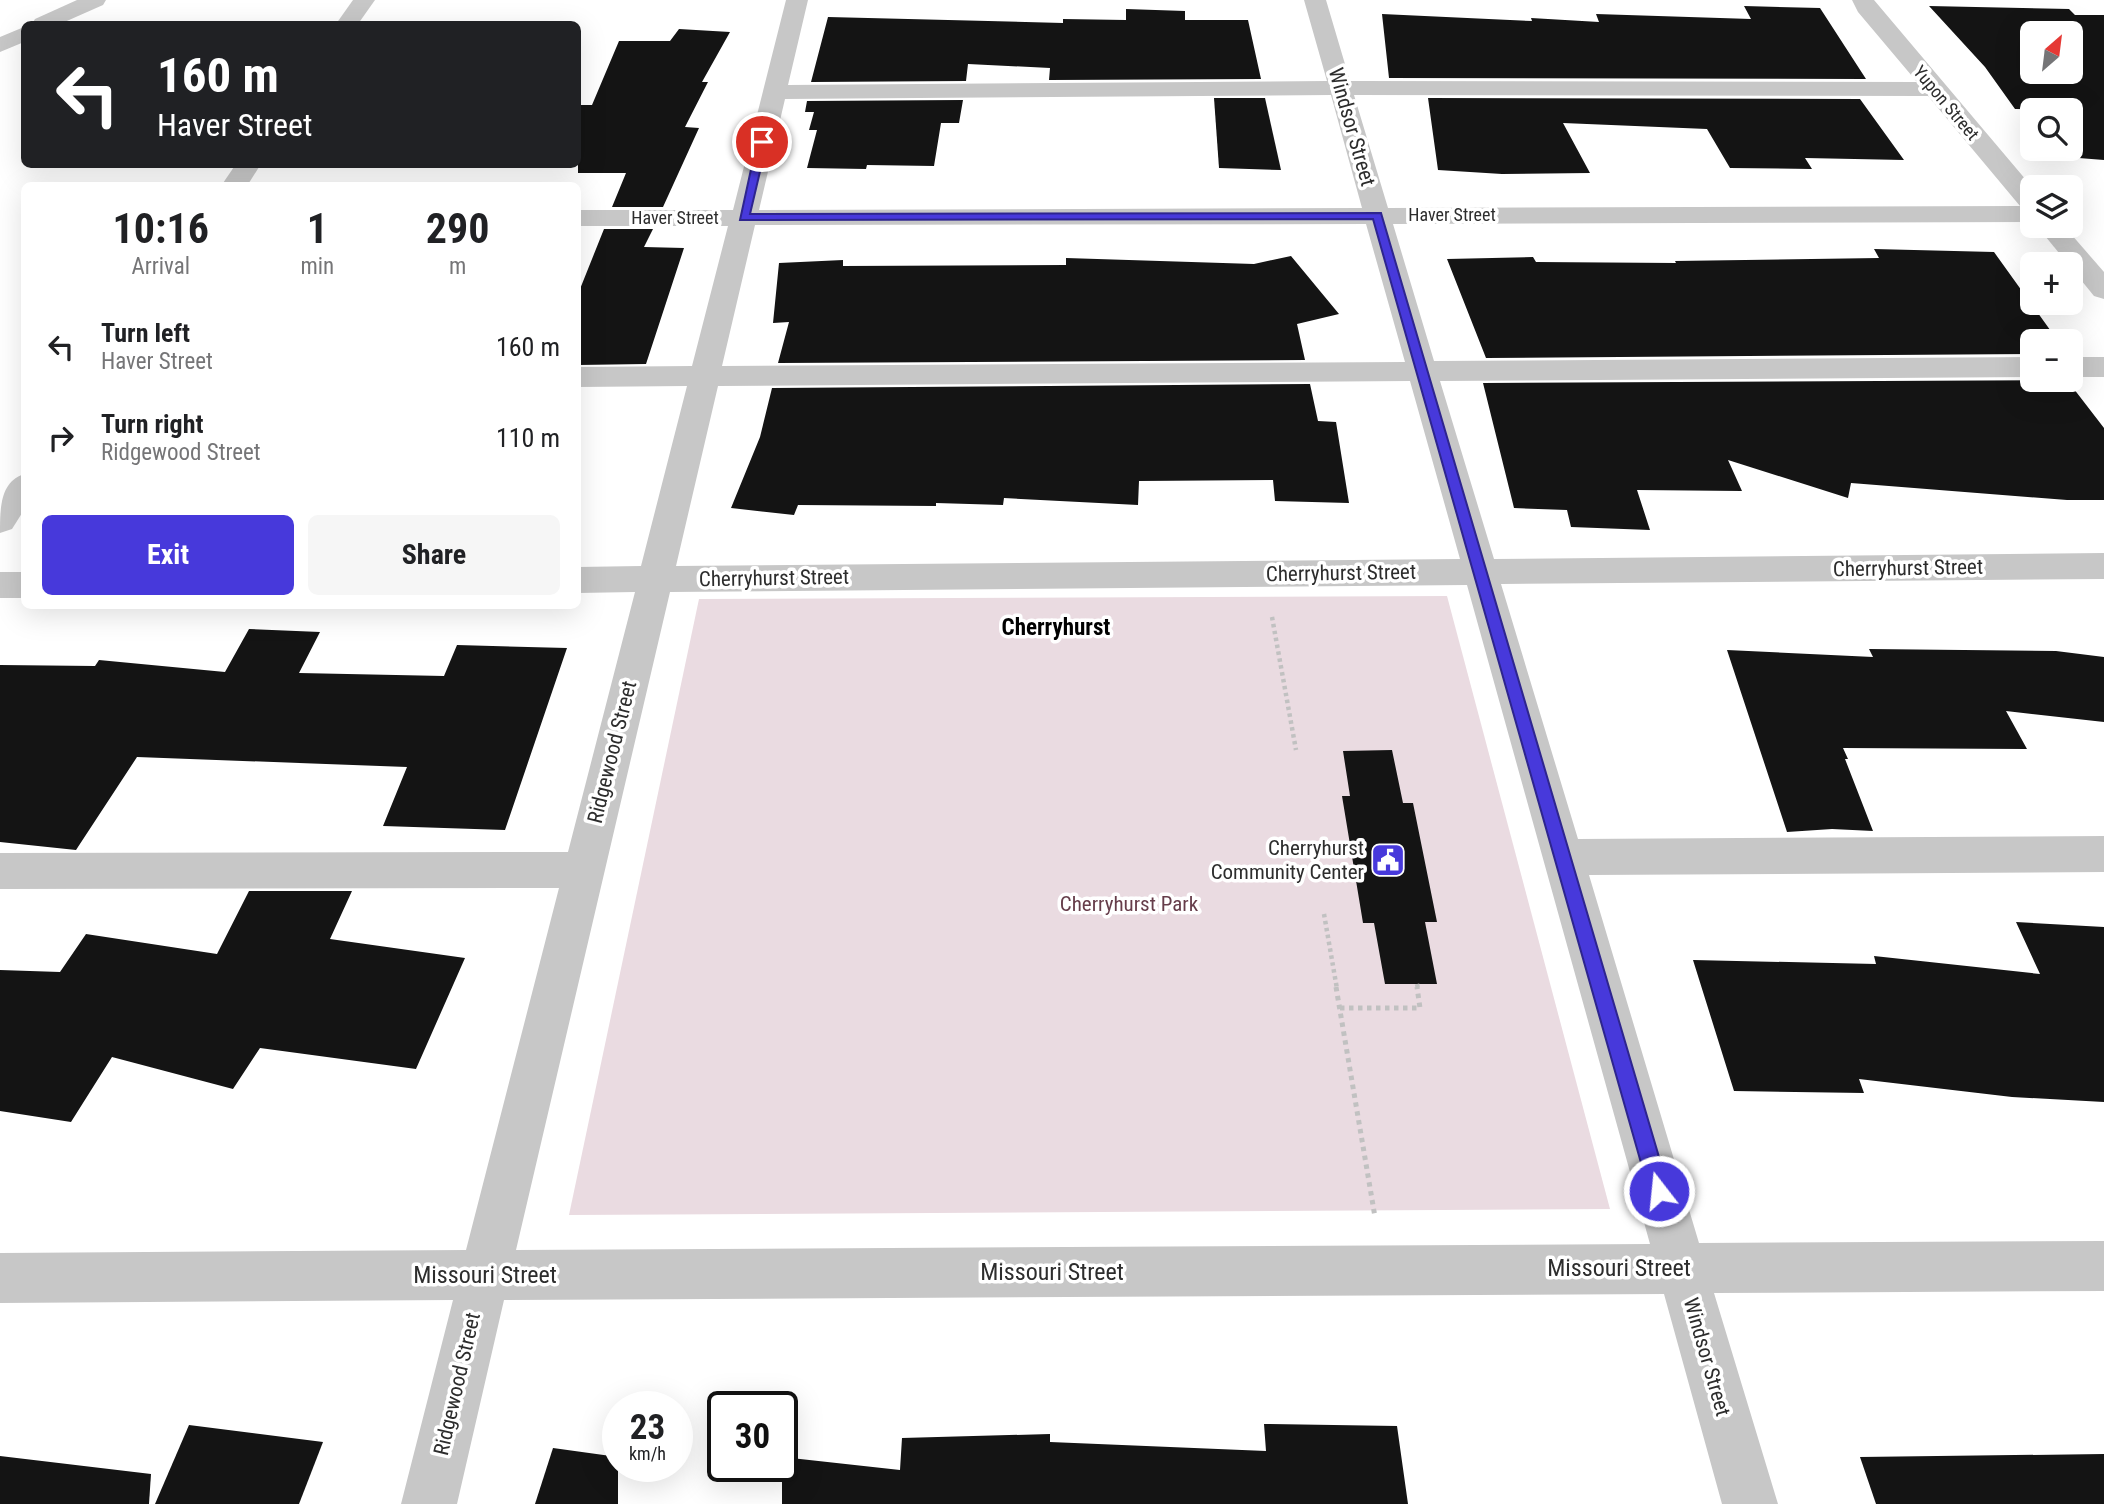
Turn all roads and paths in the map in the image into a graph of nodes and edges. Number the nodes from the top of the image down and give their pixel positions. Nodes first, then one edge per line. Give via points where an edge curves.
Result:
1 (95, 0) edge
2 (364, 0) edge
3 (797, 0) edge
4 (1315, 0) edge
5 (1863, 0) edge
6 (50, 21) edge
7 (349, 21) edge
8 (21, 35) edge
9 (0, 45) edge
10 (1340, 88) junction
11 (1934, 89) junction
12 (775, 92) junction
13 (2020, 190) edge
14 (2020, 214) edge
15 (1377, 215) junction
16 (581, 218) edge
17 (743, 218) junction
18 (2060, 238) edge
19 (2104, 290) edge
20 (2020, 367) edge
21 (2083, 367) edge
22 (2104, 367) edge
23 (1423, 371) junction
24 (704, 376) junction
25 (581, 377) edge
26 (21, 489) edge
27 (1, 517) edge
28 (2104, 566) edge
29 (1480, 572) junction
30 (1265, 574) junction
31 (654, 579) junction
32 (581, 580) edge
33 (0, 585) edge
34 (21, 585) edge
35 (1296, 750) dead end
36 (2104, 854) edge
37 (1563, 857) junction
38 (583, 870) junction
39 (0, 871) edge
40 (1324, 915) dead end
41 (1418, 984) dead end
42 (1340, 1008) junction
43 (2104, 1266) edge
44 (1681, 1268) junction
45 (1384, 1270) junction
46 (483, 1275) junction
47 (0, 1278) edge
48 (429, 1504) edge
49 (1750, 1504) edge

1 - 6 street
2 - 7 street
3 - 12 street, Ridgewood Street
4 - 10 street, Windsor Street
5 - 11 street, Yupon Street
8 - 9 street
10 - 11 street
10 - 12 street
10 - 15 street, Windsor Street
11 - 13 street, Yupon Street
12 - 17 street, Ridgewood Street
14 - 15 street, Haver Street
15 - 17 street, Haver Street
15 - 23 street, Windsor Street
16 - 17 street, Haver Street
17 - 24 street, Ridgewood Street
18 - 19 street
20 - 23 street
21 - 22 street
23 - 24 street
23 - 29 street, Windsor Street
24 - 25 street
24 - 31 street, Ridgewood Street
26 - 27 street
28 - 29 street, Cherryhurst Street
29 - 30 street, Cherryhurst Street
29 - 37 street, Windsor Street
30 - 31 street, Cherryhurst Street
30 - 35 path
31 - 32 street, Cherryhurst Street
31 - 38 street, Ridgewood Street
33 - 34 street
36 - 37 street
37 - 44 street, Windsor Street
38 - 39 street
38 - 46 street, Ridgewood Street
40 - 42 path
41 - 42 path via 1420,1008
42 - 45 path
43 - 44 street, Missouri Street
44 - 45 street, Missouri Street
44 - 49 street, Windsor Street
45 - 46 street, Missouri Street
46 - 47 street, Missouri Street
46 - 48 street, Ridgewood Street

